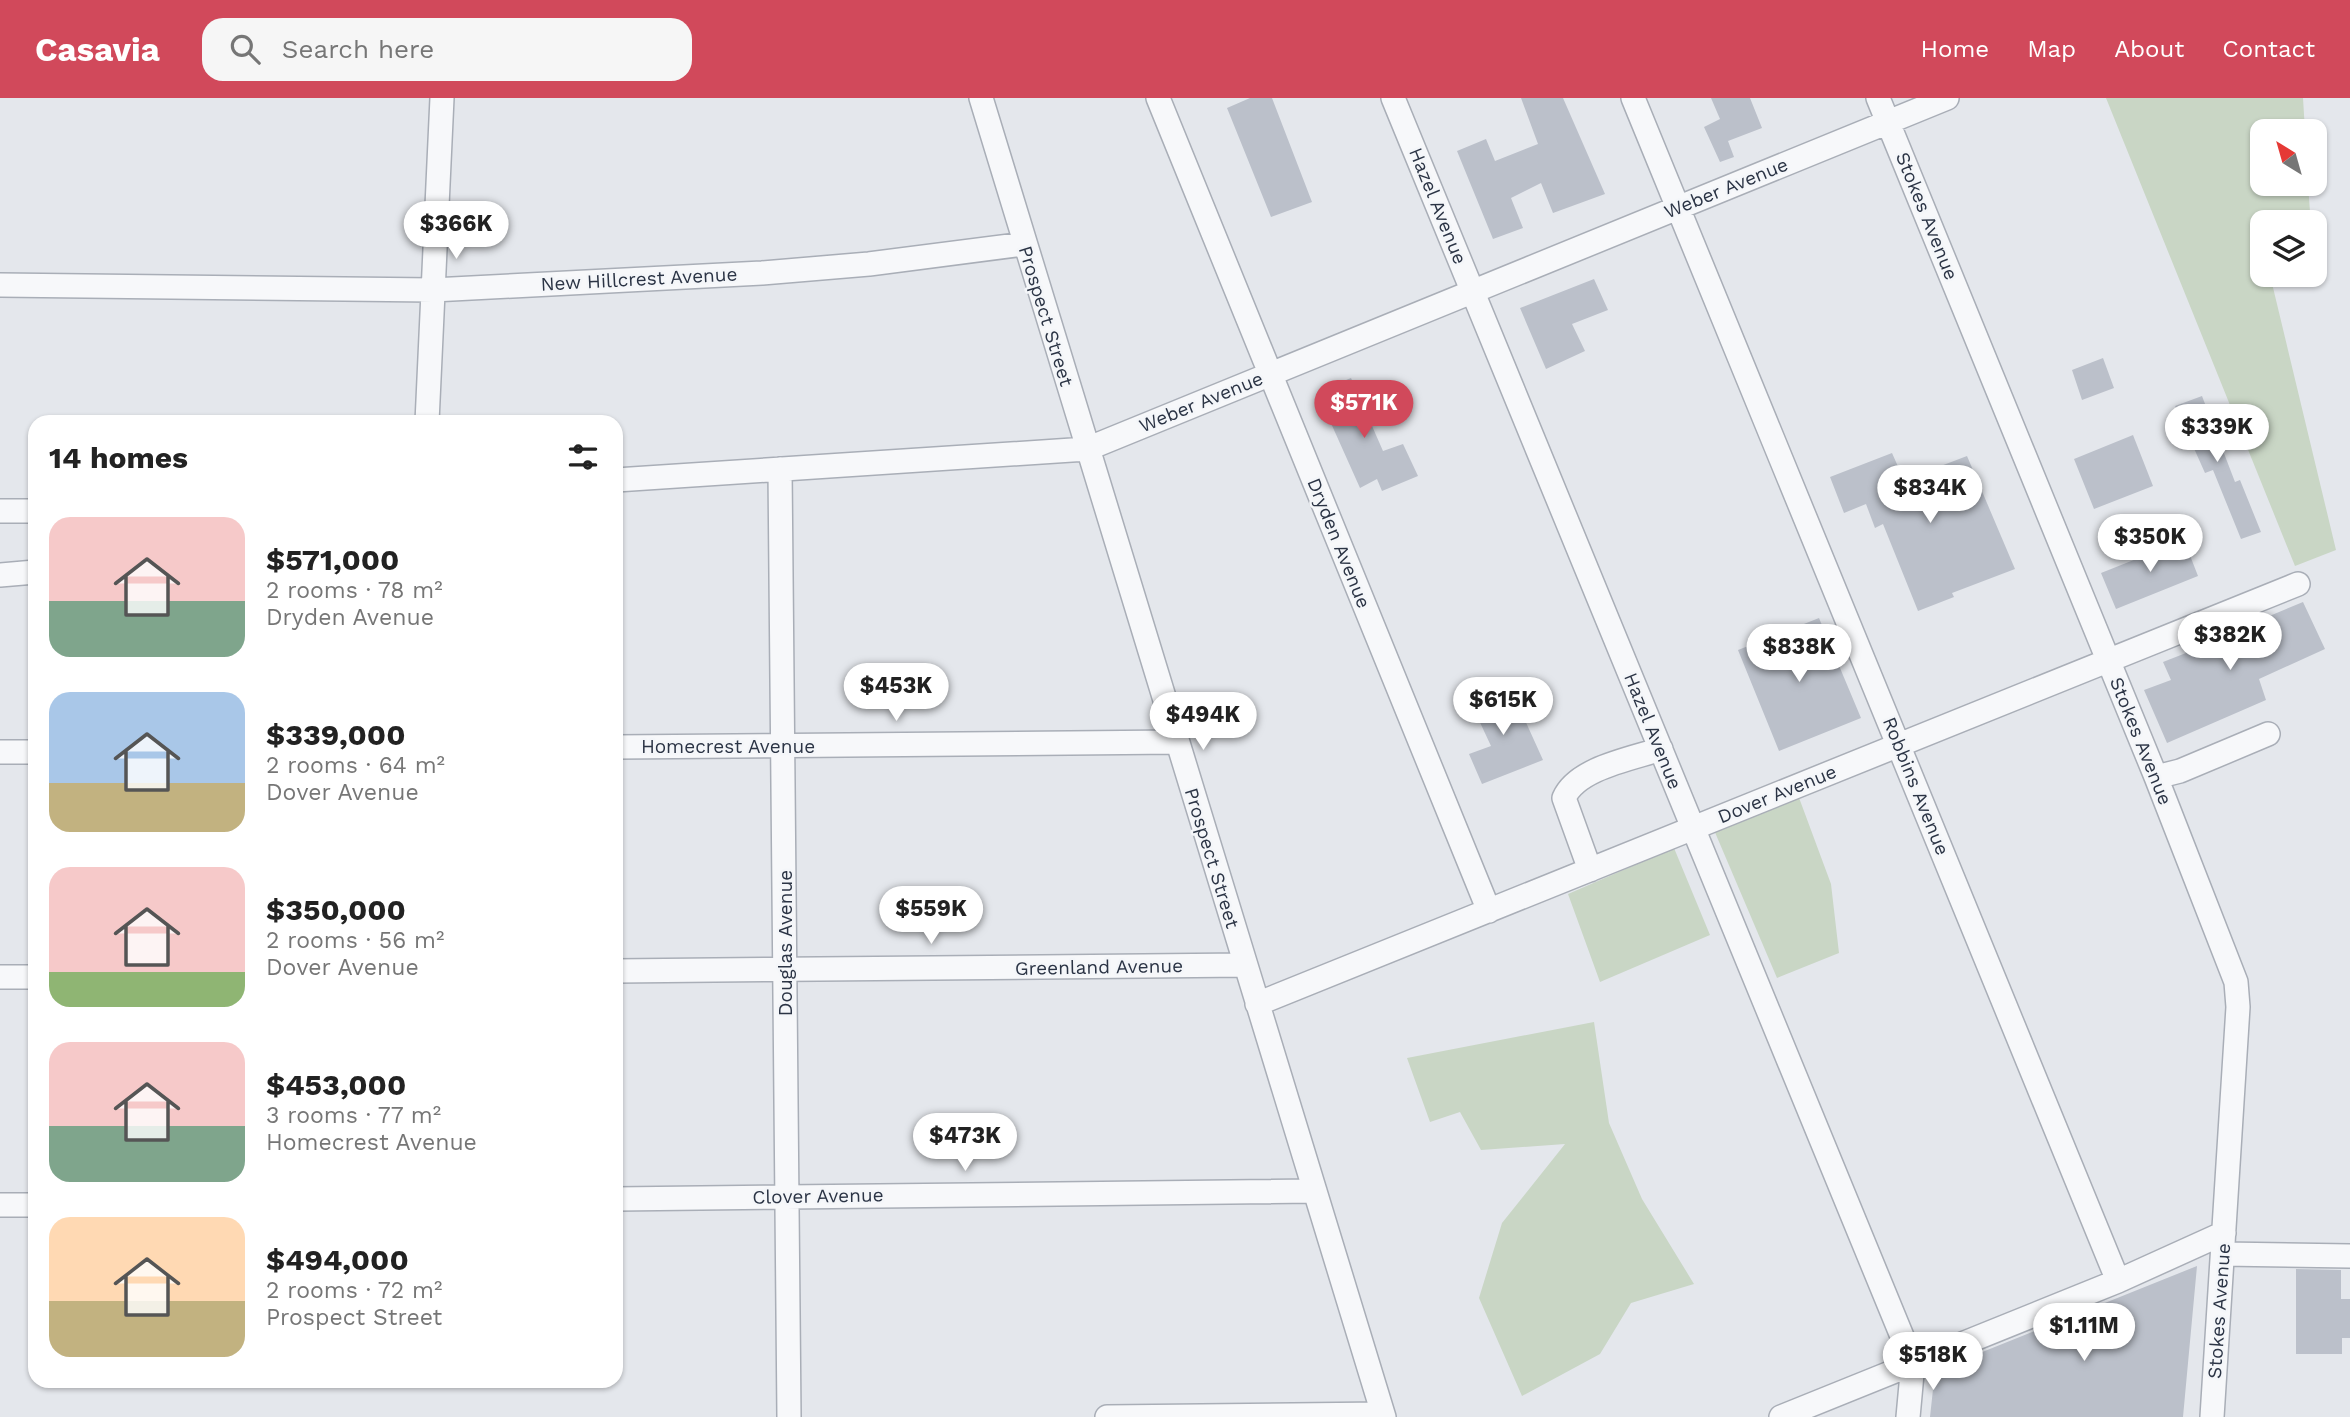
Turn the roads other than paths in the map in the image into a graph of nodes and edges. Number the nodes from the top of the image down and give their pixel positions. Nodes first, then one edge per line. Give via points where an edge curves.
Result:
1 (442, 98) edge
2 (981, 98) edge
3 (1158, 98) edge
4 (1393, 98) edge
5 (1633, 98) edge
6 (1878, 98) edge
7 (1947, 98) edge
8 (1888, 122) junction
9 (1678, 208) junction
10 (1024, 244) junction
11 (0, 285) edge
12 (433, 290) junction
13 (1473, 291) junction
14 (1270, 374) junction
15 (427, 415) edge
16 (1087, 449) junction
17 (780, 469) junction
18 (623, 480) edge
19 (0, 511) edge
20 (28, 511) edge
21 (0, 523) edge
22 (28, 573) edge
23 (0, 575) edge
24 (2298, 584) dead end
25 (2108, 661) junction
26 (2268, 734) dead end
27 (1177, 742) junction
28 (1899, 745) junction
29 (783, 746) junction
30 (623, 747) edge
31 (1661, 749) junction
32 (0, 752) edge
33 (28, 752) edge
34 (2156, 777) junction
35 (1693, 828) junction
36 (1590, 870) junction
37 (1489, 911) junction
38 (1245, 965) junction
39 (785, 970) junction
40 (623, 971) edge
41 (0, 977) edge
42 (28, 977) edge
43 (1257, 1004) junction
44 (1315, 1191) junction
45 (787, 1197) junction
46 (623, 1199) edge
47 (0, 1205) edge
48 (28, 1205) edge
49 (2223, 1244) junction
50 (2350, 1256) edge
51 (2118, 1281) junction
52 (1913, 1363) junction
53 (1383, 1415) edge
54 (789, 1417) edge
55 (1107, 1417) edge
56 (1781, 1417) edge
57 (1909, 1417) edge
58 (2212, 1417) edge

1 - 12 street
2 - 10 street, Prospect Street
3 - 14 street, Dryden Avenue
4 - 13 street, Hazel Avenue
5 - 9 street, Robbins Avenue
6 - 8 street, Stokes Avenue
7 - 8 street, Weber Avenue
8 - 9 street, Weber Avenue
8 - 25 street, Stokes Avenue
9 - 13 street, Weber Avenue
9 - 28 street, Robbins Avenue
10 - 12 street, New Hillcrest Avenue via 775,272
10 - 16 street, Prospect Street
11 - 12 street, New Hillcrest Avenue
12 - 15 street
13 - 14 street, Weber Avenue
13 - 31 street, Hazel Avenue
14 - 16 street, Weber Avenue
14 - 37 street, Dryden Avenue
16 - 17 street, Weber Avenue
16 - 27 street, Prospect Street
17 - 18 street, Weber Avenue
17 - 29 street, Douglas Avenue
19 - 20 street
19 - 21 street
22 - 23 street
24 - 25 street, Dover Avenue
25 - 28 street, Dover Avenue
25 - 34 street, Stokes Avenue
26 - 34 street
27 - 29 street, Homecrest Avenue
27 - 38 street, Prospect Street
28 - 35 street, Dover Avenue
28 - 51 street, Robbins Avenue
29 - 30 street, Homecrest Avenue
29 - 39 street, Douglas Avenue
31 - 35 street, Hazel Avenue
31 - 36 street via 1569,786 1564,798
32 - 33 street
34 - 49 street, Stokes Avenue via 2236,982
35 - 36 street, Dover Avenue
35 - 52 street, Hazel Avenue
36 - 37 street, Dover Avenue
37 - 43 street, Dover Avenue
38 - 39 street, Greenland Avenue
38 - 43 street, Prospect Street
39 - 40 street, Greenland Avenue
39 - 45 street, Douglas Avenue
41 - 42 street
43 - 44 street, Prospect Street
44 - 45 street, Clover Avenue
44 - 53 street, Prospect Street
45 - 46 street, Clover Avenue
45 - 54 street, Douglas Avenue
47 - 48 street
49 - 50 street
49 - 51 street
49 - 58 street, Stokes Avenue
51 - 52 street
52 - 56 street
52 - 57 street
53 - 55 street

